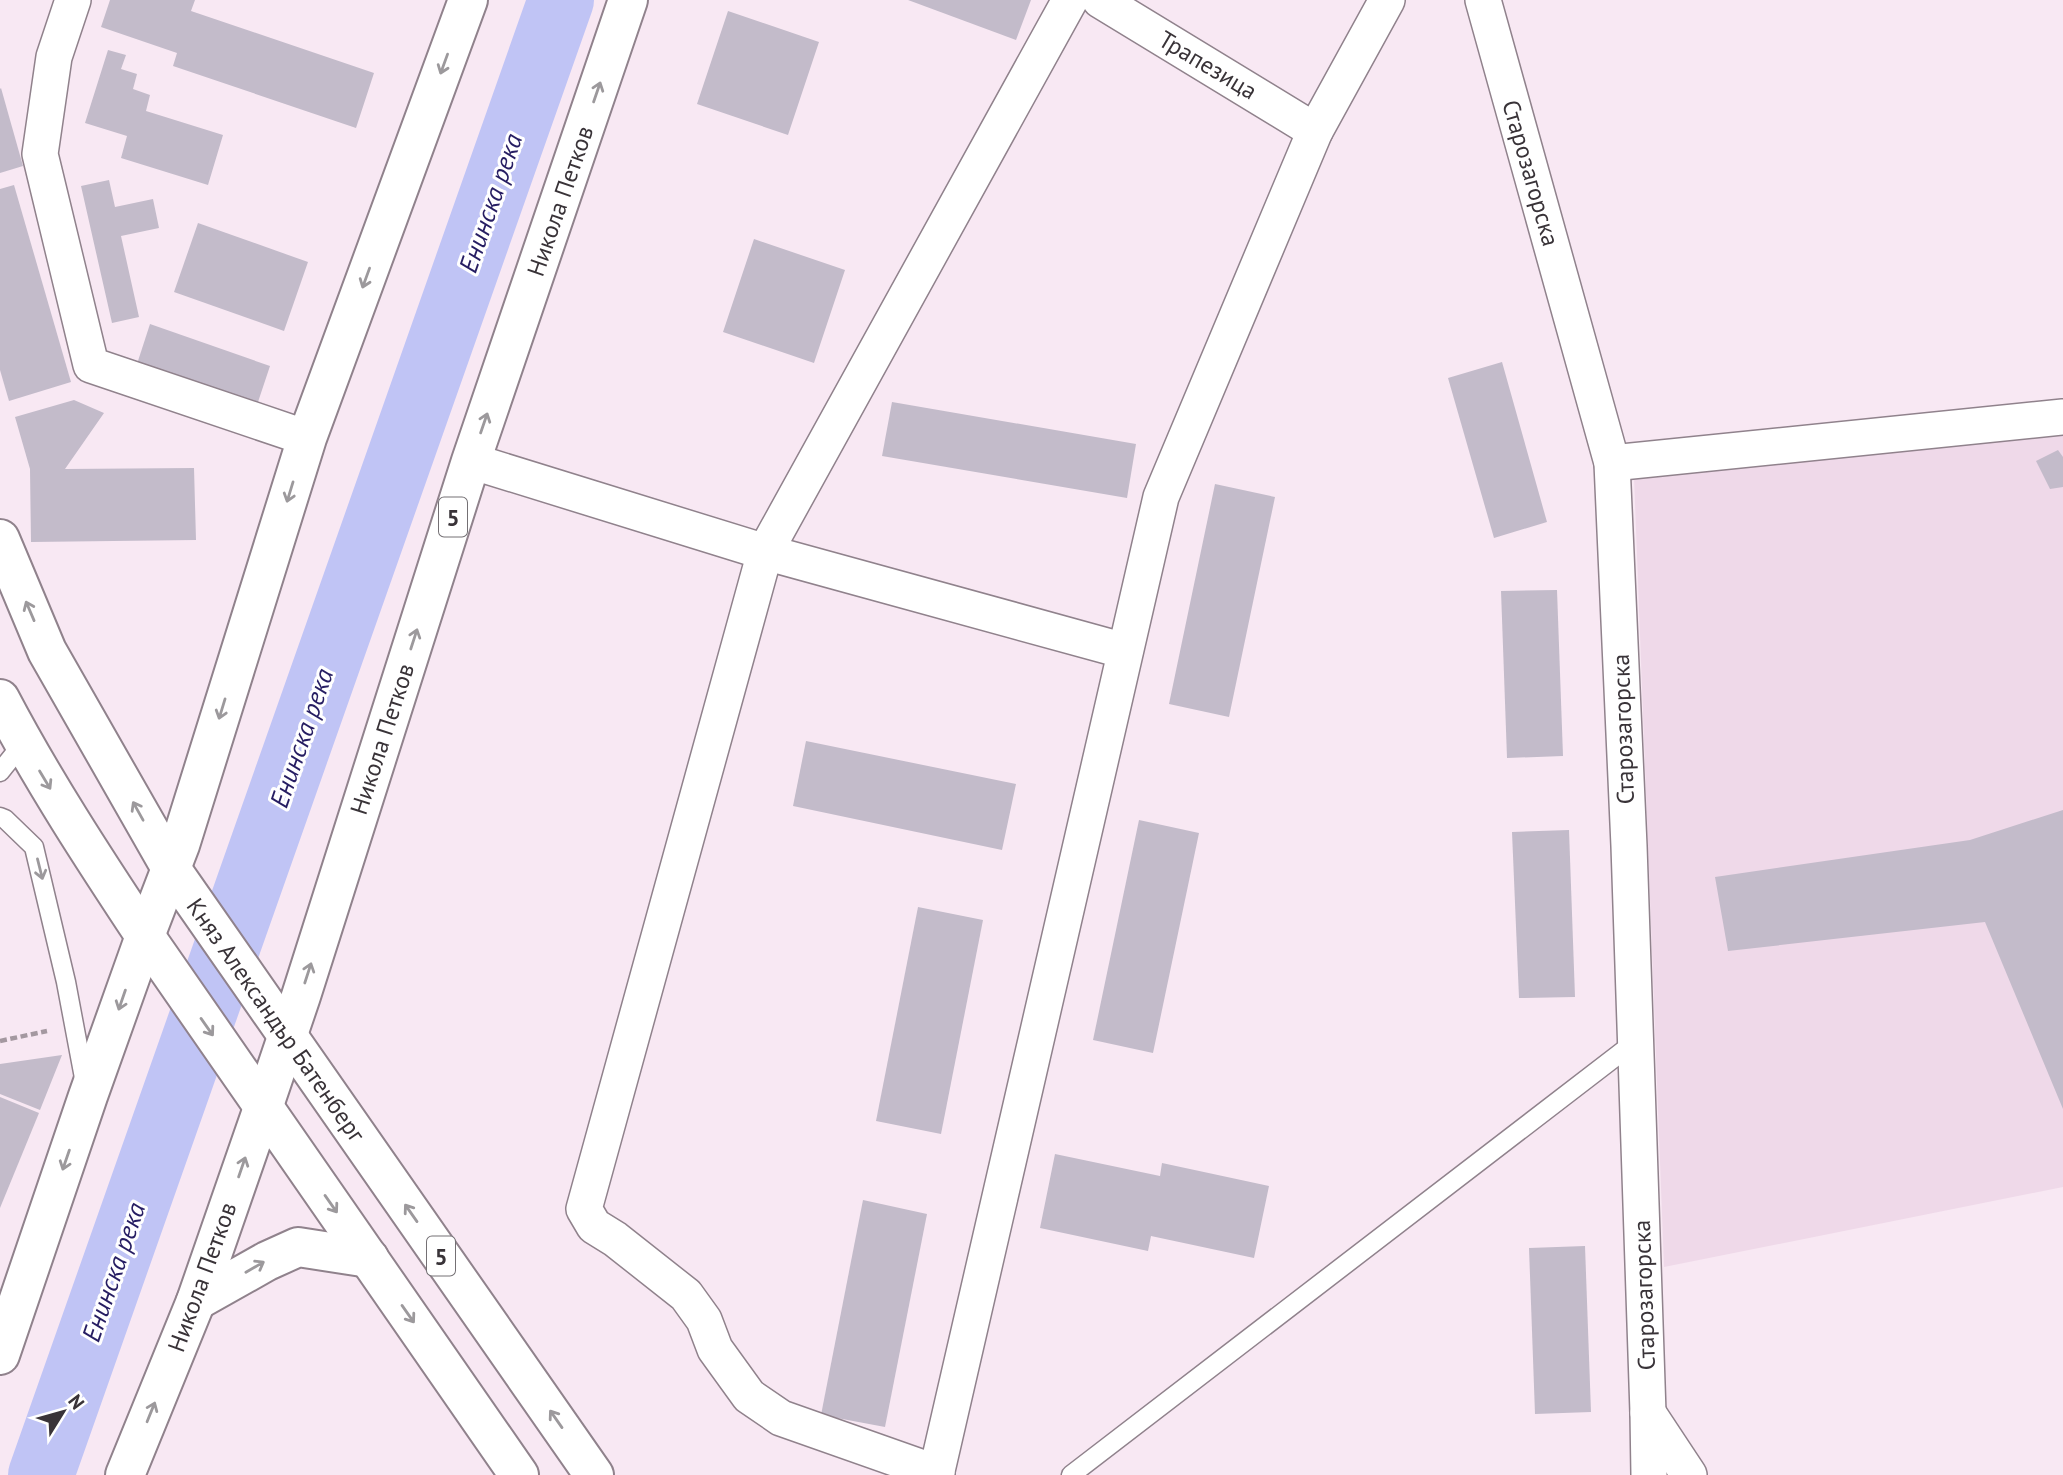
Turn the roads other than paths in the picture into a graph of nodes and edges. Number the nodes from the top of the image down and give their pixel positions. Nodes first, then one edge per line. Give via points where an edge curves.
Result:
1 (73, 0) edge
2 (468, 0) edge
3 (628, 0) edge
4 (1070, 0) edge
5 (1100, 0) edge
6 (1387, 0) edge
7 (1483, 0) edge
8 (1315, 131) junction
9 (2063, 417) edge
10 (307, 438) junction
11 (471, 461) junction
12 (1612, 463) junction
13 (0, 539) edge
14 (765, 552) junction
15 (1125, 651) junction
16 (0, 699) edge
17 (23, 743) junction
18 (0, 772) edge
19 (0, 817) edge
20 (172, 870) junction
21 (145, 936) junction
22 (287, 1038) junction
23 (1636, 1041) junction
24 (88, 1096) junction
25 (263, 1108) junction
26 (369, 1258) junction
27 (196, 1301) junction
28 (0, 1355) edge
29 (1648, 1413) junction
30 (936, 1474) edge
31 (125, 1475) edge
32 (519, 1475) edge
33 (594, 1475) edge
34 (1071, 1475) edge
35 (1649, 1475) edge
36 (1689, 1475) edge

1 - 10 street via 54,57 40,154 91,365
2 -> 10 main road
11 -> 3 main road, Никола Петков / 5
4 - 14 street
5 - 8 street, Трапезица
6 - 8 street
7 - 12 street, Старозагорска
8 - 15 street via 1161,497
9 - 12 street
10 -> 20 main road
11 - 14 street
22 -> 11 main road, Никола Петков / 5
12 - 23 street, Старозагорска
20 -> 13 main road, Княз Александър Батенберг via 47,651
14 - 15 street
14 - 30 street via 584,1209 594,1226 686,1295 704,1321 715,1349 749,1396 781,1418
15 - 30 street
16 - 17 main road
17 - 18 lane
17 -> 21 main road
19 -> 24 lane via 34,847
20 - 21 main road
20 - 22 main road, Княз Александър Батенберг
21 -> 24 main road
21 -> 25 main road
22 - 25 main road, Никола Петков
33 -> 22 main road, Княз Александър Батенберг / 5
23 - 29 street, Старозагорска
23 - 34 lane
24 -> 28 main road
25 -> 26 main road
27 -> 25 main road, Никола Петков
27 -> 26 main road via 299,1247
26 -> 32 main road
31 -> 27 main road, Никола Петков
29 - 35 street, Старозагорска
29 - 36 street

